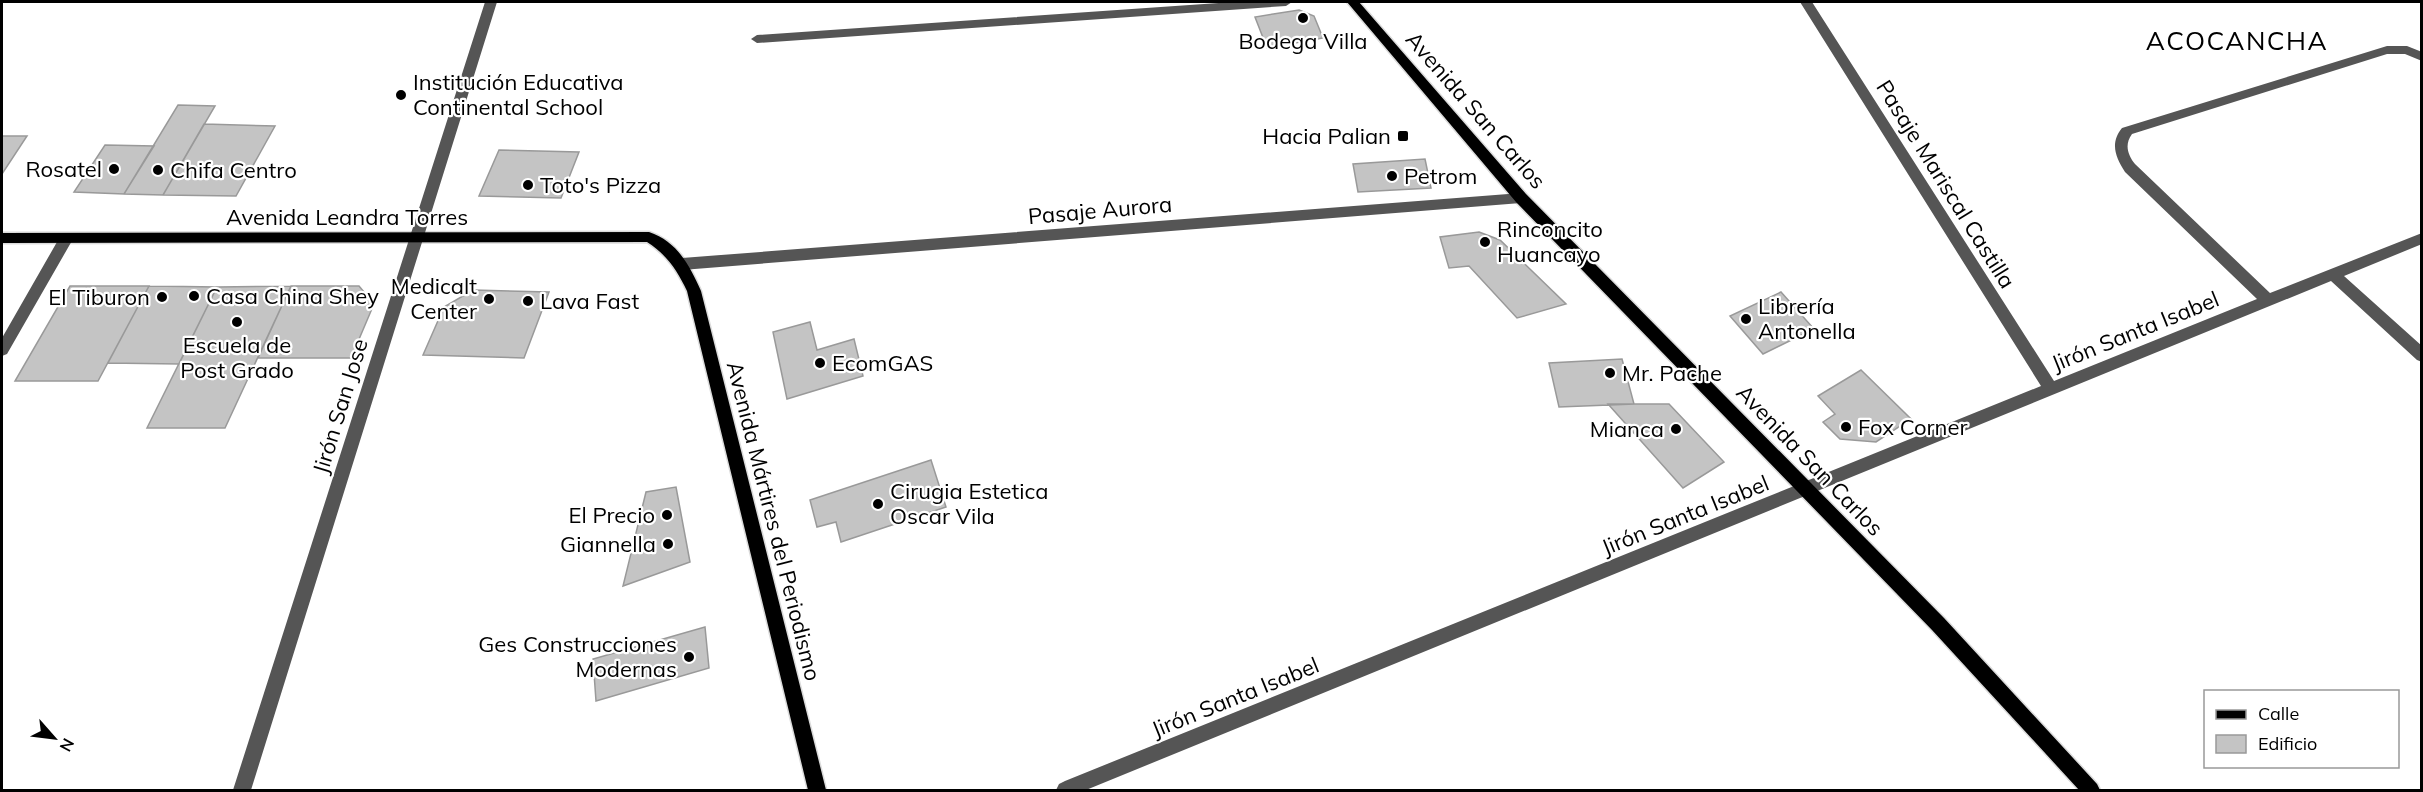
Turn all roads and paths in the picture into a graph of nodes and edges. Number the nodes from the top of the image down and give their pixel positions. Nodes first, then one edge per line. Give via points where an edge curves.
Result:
1 (491, 2) edge
2 (1286, 2) edge
3 (1353, 2) edge
4 (1806, 2) edge
5 (757, 39) dead end
6 (2421, 57) edge
7 (1521, 198) junction
8 (2, 238) edge
9 (416, 238) junction
10 (2421, 238) edge
11 (66, 239) junction
12 (682, 264) junction
13 (2332, 274) junction
14 (2268, 300) junction
15 (2, 350) edge
16 (2421, 356) edge
17 (2051, 390) junction
18 (1808, 490) junction
19 (242, 790) edge
20 (817, 790) edge
21 (1065, 790) edge
22 (2091, 790) edge

1 - 9 street, Jirón San Jose
2 - 5 street
3 - 7 main road, Avenida San Carlos
4 - 17 street, Pasaje Mariscal Castilla
6 - 14 street via 2407,50 2387,50 2127,131 2122,136 2120,147 2130,168
7 - 12 street, Pasaje Aurora
7 - 18 main road, Avenida San Carlos
8 - 11 main road, Avenida Leandra Torres
9 - 11 main road, Avenida Leandra Torres
9 - 12 main road, Avenida Leandra Torres via 649,237 668,248
9 - 19 street, Jirón San Jose
10 - 13 street, Jirón Santa Isabel
11 - 15 street
12 - 20 main road, Avenida Mártires del Periodismo via 694,291
13 - 14 street, Jirón Santa Isabel
13 - 16 street
14 - 17 street, Jirón Santa Isabel
17 - 18 street, Jirón Santa Isabel
18 - 21 street, Jirón Santa Isabel
18 - 22 main road, Avenida San Carlos

